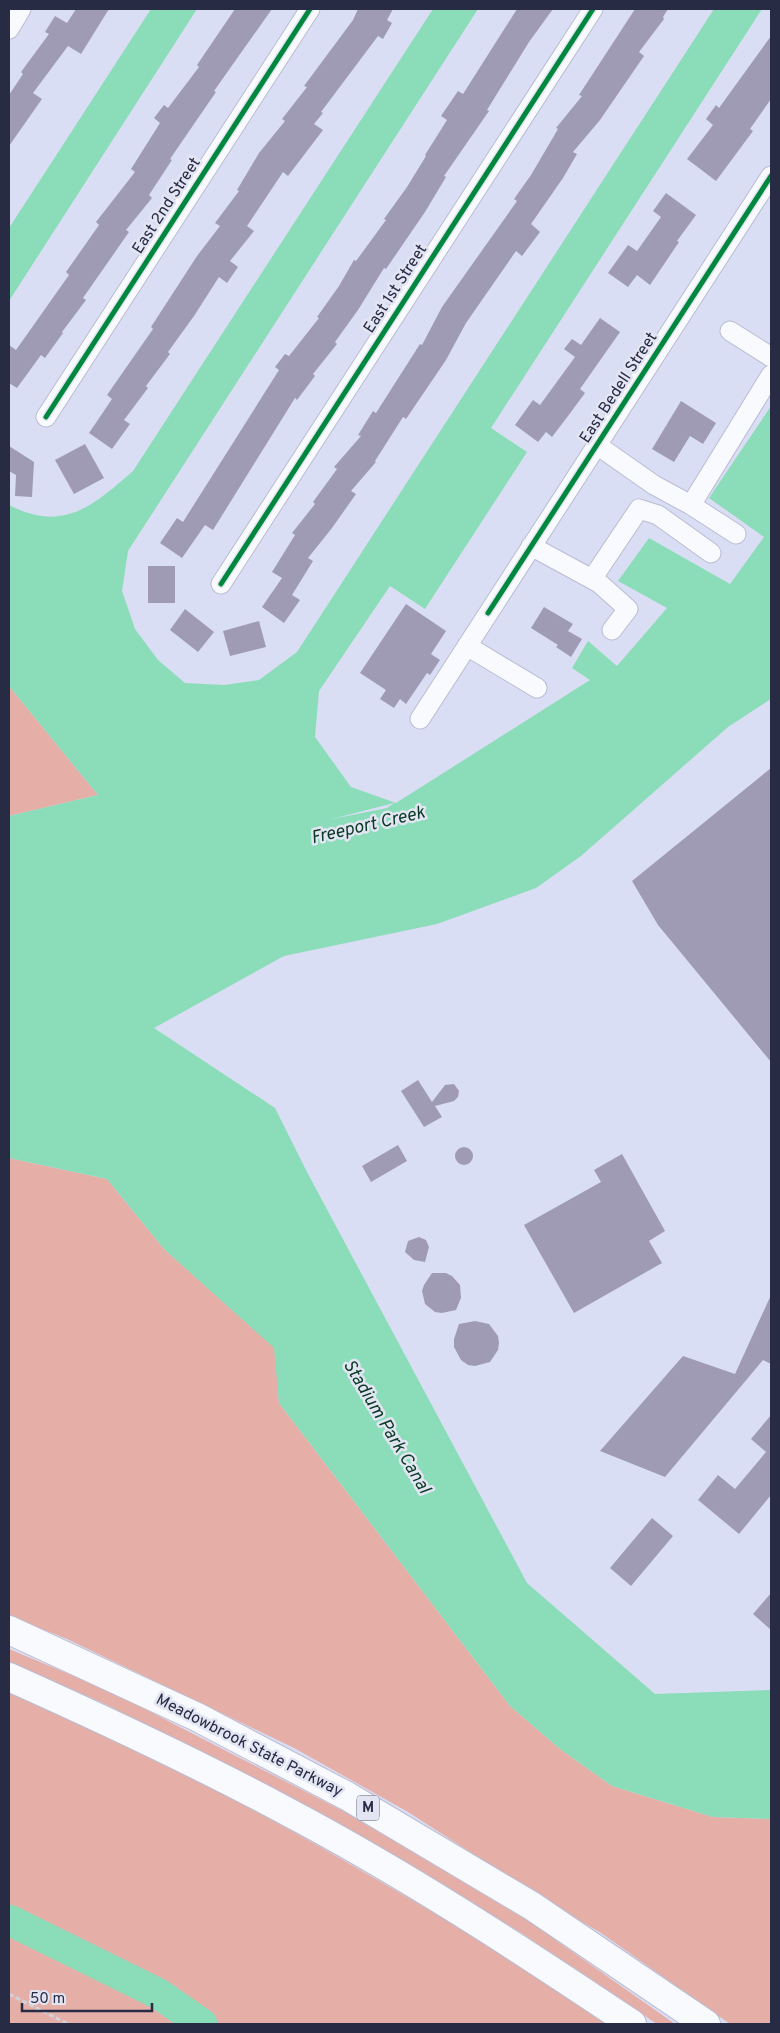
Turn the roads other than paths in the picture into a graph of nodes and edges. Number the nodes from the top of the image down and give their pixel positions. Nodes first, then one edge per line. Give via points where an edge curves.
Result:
1 (22, 9) edge
2 (310, 9) edge
3 (593, 9) edge
4 (9, 29) edge
5 (771, 176) edge
6 (730, 331) dead end
7 (771, 357) edge
8 (771, 375) edge
9 (46, 417) dead end
10 (597, 445) junction
11 (691, 505) junction
12 (736, 534) dead end
13 (531, 546) junction
14 (711, 553) dead end
15 (592, 579) junction
16 (221, 584) dead end
17 (612, 630) dead end
18 (467, 646) junction
19 (537, 688) dead end
20 (420, 720) dead end
21 (9, 1630) edge
22 (9, 1677) edge
23 (632, 2024) edge
24 (706, 2024) edge

1 - 4 street
2 - 9 street, East 2nd Street
3 - 16 street, East 1st Street
5 - 10 street, East Bedell Street
6 - 7 street
8 - 11 street
10 - 11 street via 654,485
10 - 13 street, East Bedell Street
11 - 12 street
13 - 15 street
13 - 18 street, East Bedell Street
14 - 15 street via 658,515 639,510
15 - 17 street via 628,609
18 - 19 street
18 - 20 street, East Bedell Street
21 - 24 highway, Meadowbrook State Parkway / M via 197,1717 347,1796 532,1906
22 - 23 highway via 112,1723 289,1812 410,1881

